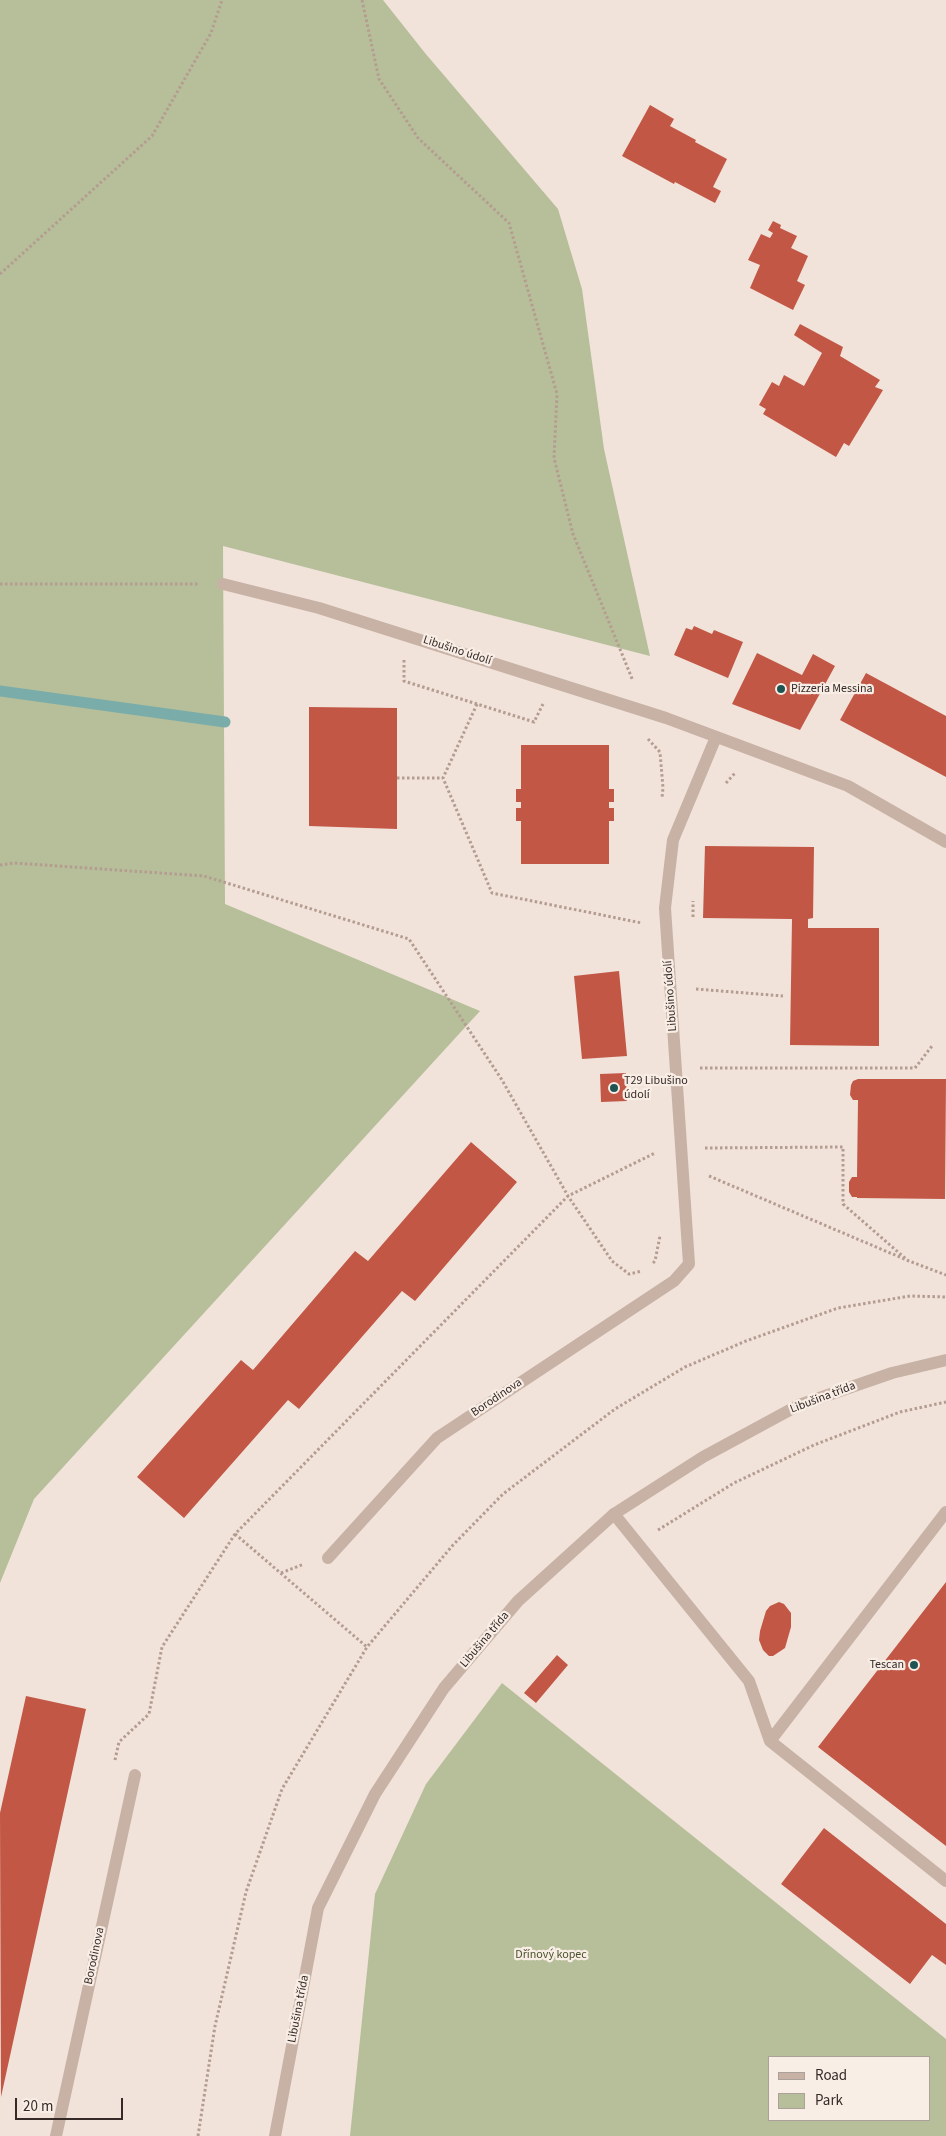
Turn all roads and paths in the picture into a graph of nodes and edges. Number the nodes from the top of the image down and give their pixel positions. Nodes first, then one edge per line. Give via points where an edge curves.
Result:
1 (222, 0) edge
2 (362, 0) edge
3 (0, 274) edge
4 (0, 584) edge
5 (223, 584) joint
6 (404, 653) dead end
7 (633, 682) dead end
8 (545, 700) dead end
9 (477, 704) junction
10 (642, 734) dead end
11 (716, 737) junction
12 (744, 774) dead end
13 (397, 778) dead end
14 (443, 778) junction
15 (723, 786) dead end
16 (660, 806) dead end
17 (946, 842) edge
18 (0, 865) edge
19 (694, 895) dead end
20 (646, 915) dead end
21 (693, 923) dead end
22 (692, 989) dead end
23 (783, 996) dead end
24 (932, 1046) dead end
25 (697, 1076) dead end
26 (655, 1143) dead end
27 (700, 1148) dead end
28 (655, 1153) junction
29 (656, 1162) dead end
30 (702, 1173) dead end
31 (568, 1196) junction
32 (662, 1228) dead end
33 (908, 1261) junction
34 (689, 1264) joint
35 (946, 1275) edge
36 (946, 1360) edge
37 (946, 1402) edge
38 (946, 1512) edge
39 (614, 1514) junction
40 (235, 1534) junction
41 (636, 1544) junction
42 (328, 1558) dead end
43 (367, 1647) dead end
44 (770, 1741) junction
45 (114, 1761) dead end
46 (135, 1775) dead end
47 (946, 1881) edge
48 (56, 2136) edge
49 (275, 2136) edge

1 - 3 path via 212,32 152,136
2 - 7 path via 379,79 418,138 508,223 557,394 554,458 573,534
4 - 5 path
5 - 11 street, Libušino údolí via 320,608 666,718
6 - 9 path via 404,681
8 - 9 path via 534,722
9 - 14 path
10 - 16 path via 660,752 663,788
11 - 17 street, Libušino údolí via 848,786
11 - 34 street, Libušino údolí via 673,840 665,908
12 - 15 path via 736,771
13 - 14 path
14 - 20 path via 492,892 646,924
18 - 31 path via 14,863 204,876 410,939 502,1080
19 - 21 path
22 - 23 path
24 - 25 path via 915,1068 696,1068
26 - 28 path
27 - 33 path via 843,1147 843,1204
28 - 29 path
28 - 31 path
30 - 33 path
31 - 32 path via 612,1261 629,1274 643,1271 655,1261
31 - 40 path
33 - 35 path
34 - 42 street, Borodinova via 674,1281 437,1438
36 - 39 street, Libušina třída via 892,1373 798,1405 703,1457
37 - 41 path via 900,1412 814,1445 734,1483
38 - 44 street
39 - 41 street
39 - 49 street, Libušina třída via 518,1601 444,1688 375,1794 318,1908
40 - 43 path
40 - 45 path via 162,1647 149,1714 119,1742
41 - 44 street via 749,1682
44 - 47 street
46 - 48 street, Borodinova

